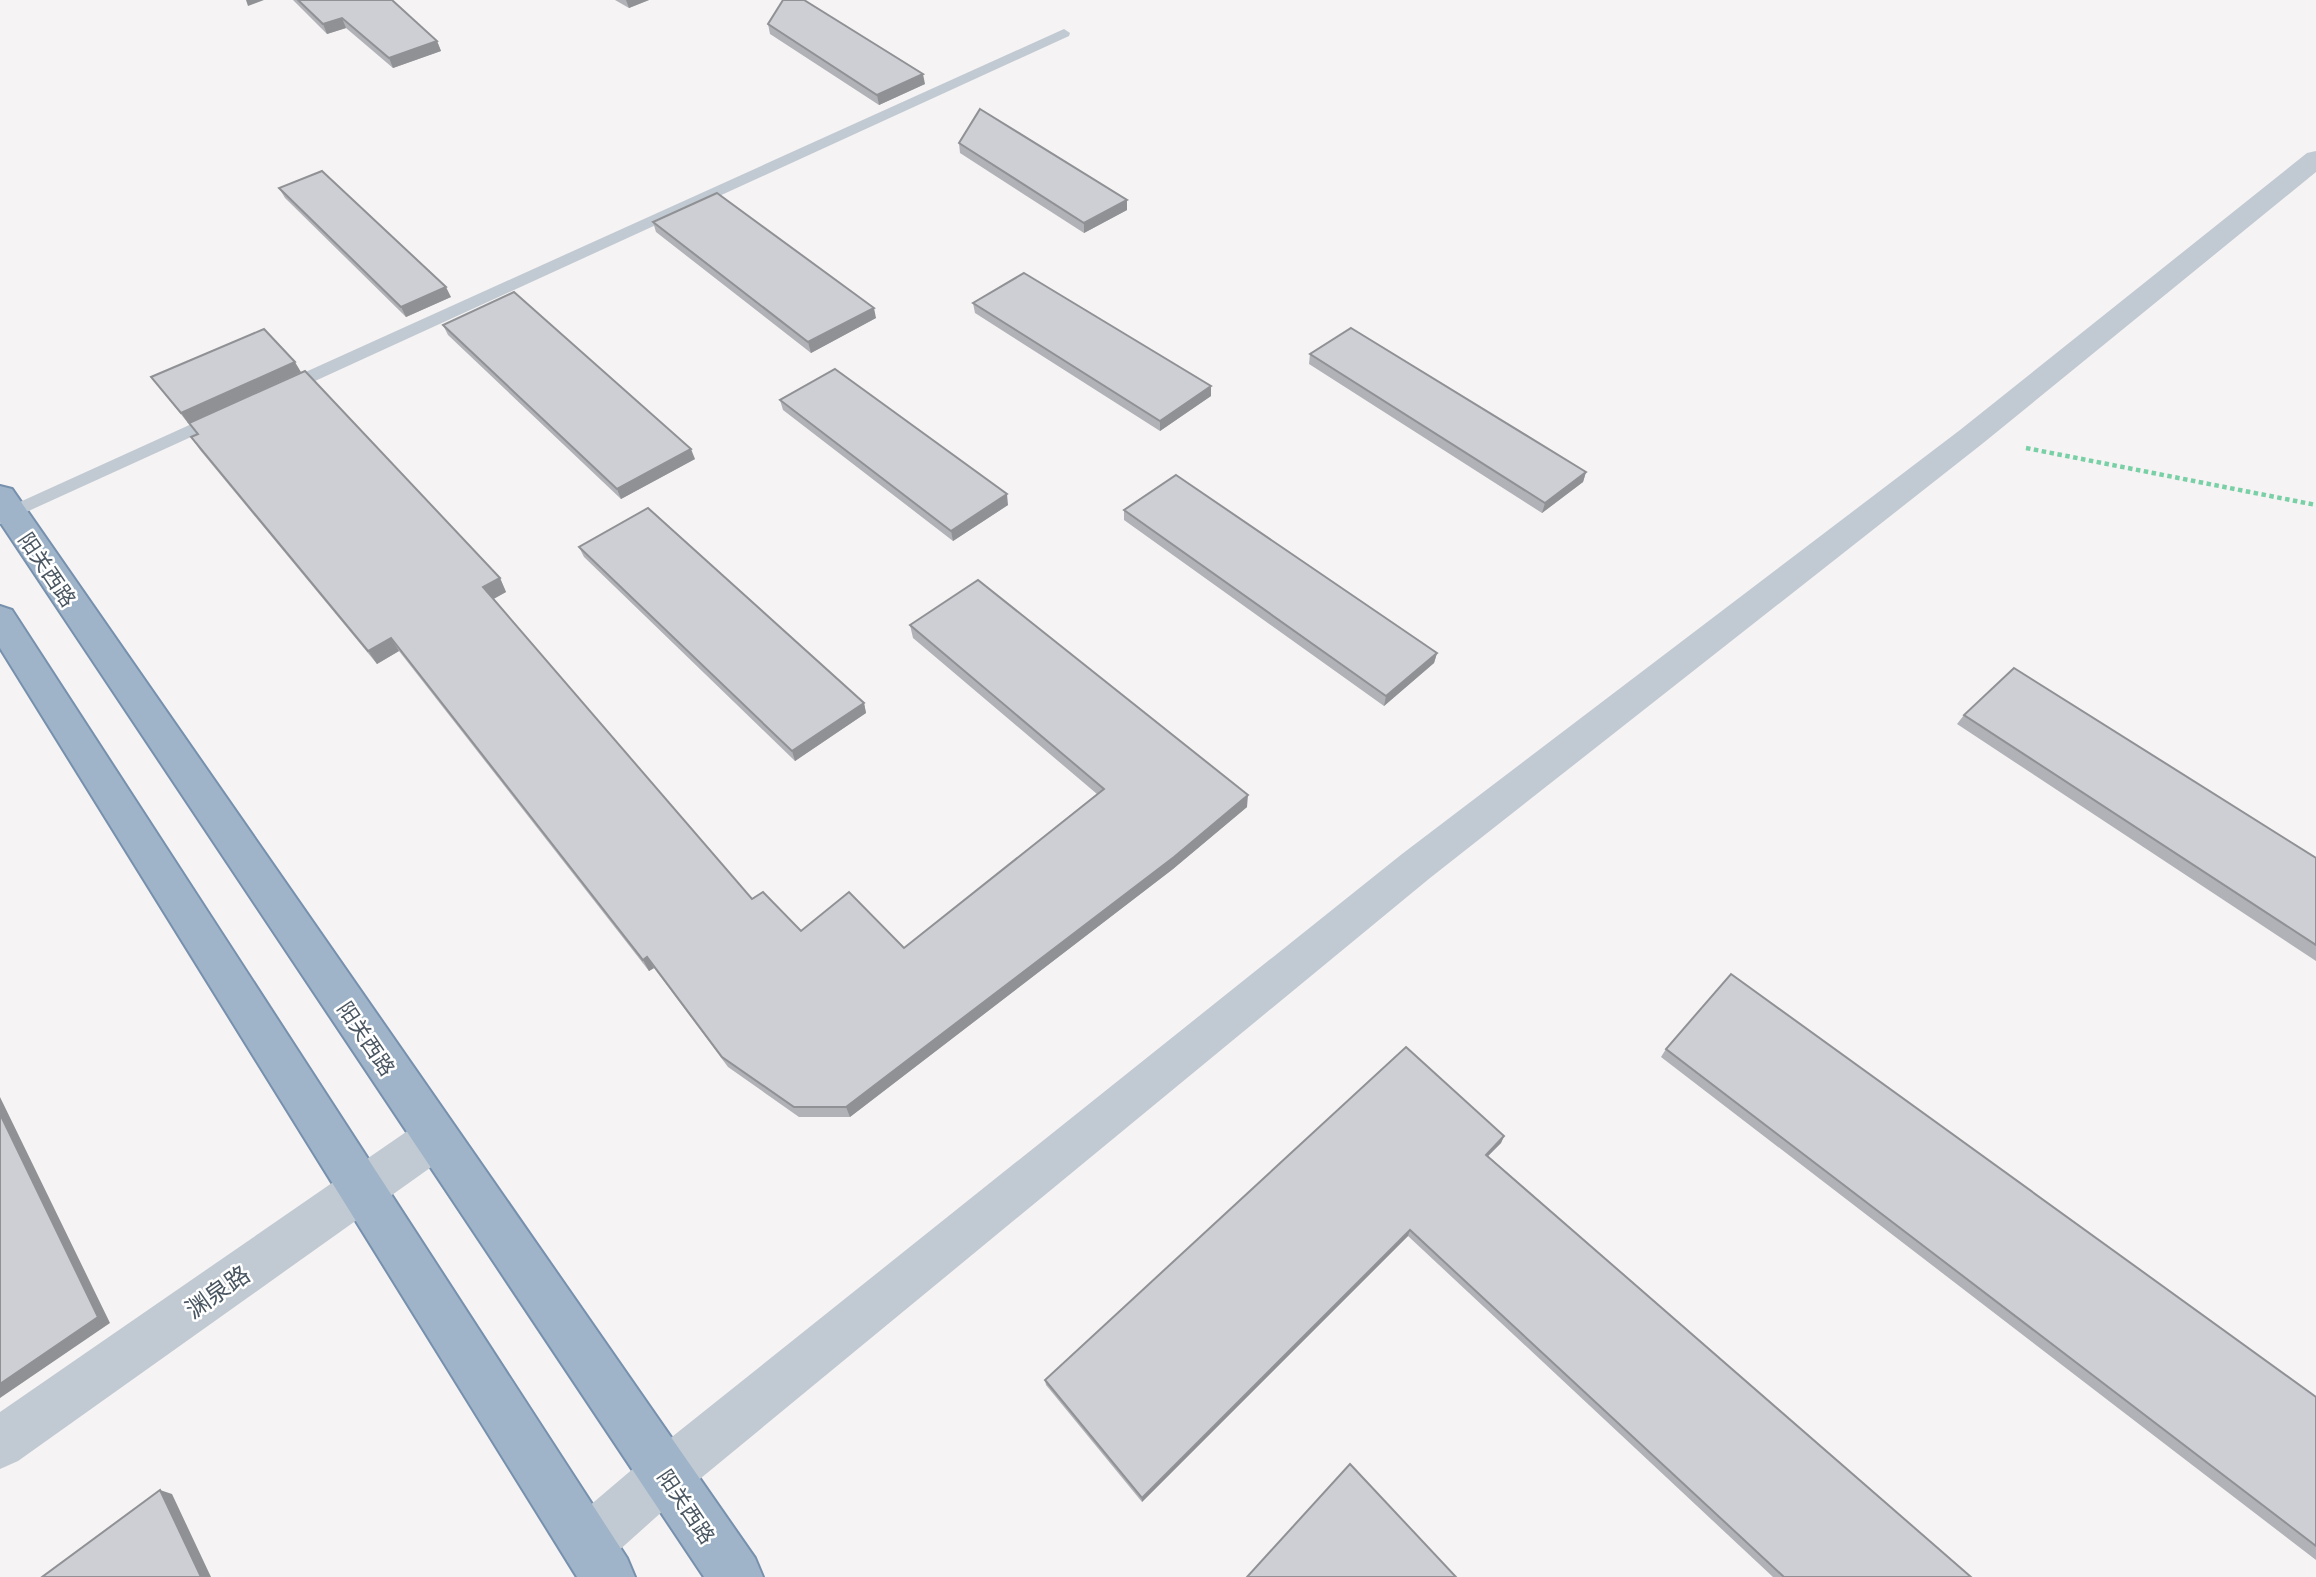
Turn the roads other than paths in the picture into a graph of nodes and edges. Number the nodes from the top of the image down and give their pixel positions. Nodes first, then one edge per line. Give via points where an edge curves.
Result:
1 (1064, 33) dead end
2 (2316, 159) edge
3 (265, 397) edge
4 (239, 409) edge
5 (4, 509) edge
6 (0, 619) edge
7 (435, 1138) junction
8 (362, 1190) junction
9 (0, 1443) edge
10 (666, 1474) junction
11 (598, 1560) edge
12 (736, 1577) edge

1 - 3 lane
2 - 10 street via 1970,437 1416,866
4 - 5 lane
5 - 7 highway, 阳关西路
6 - 8 highway
7 - 8 street, 渊泉路
7 - 10 highway, 阳关西路
8 - 9 street, 渊泉路
8 - 11 highway
10 - 11 street
10 - 12 highway, 阳关西路

